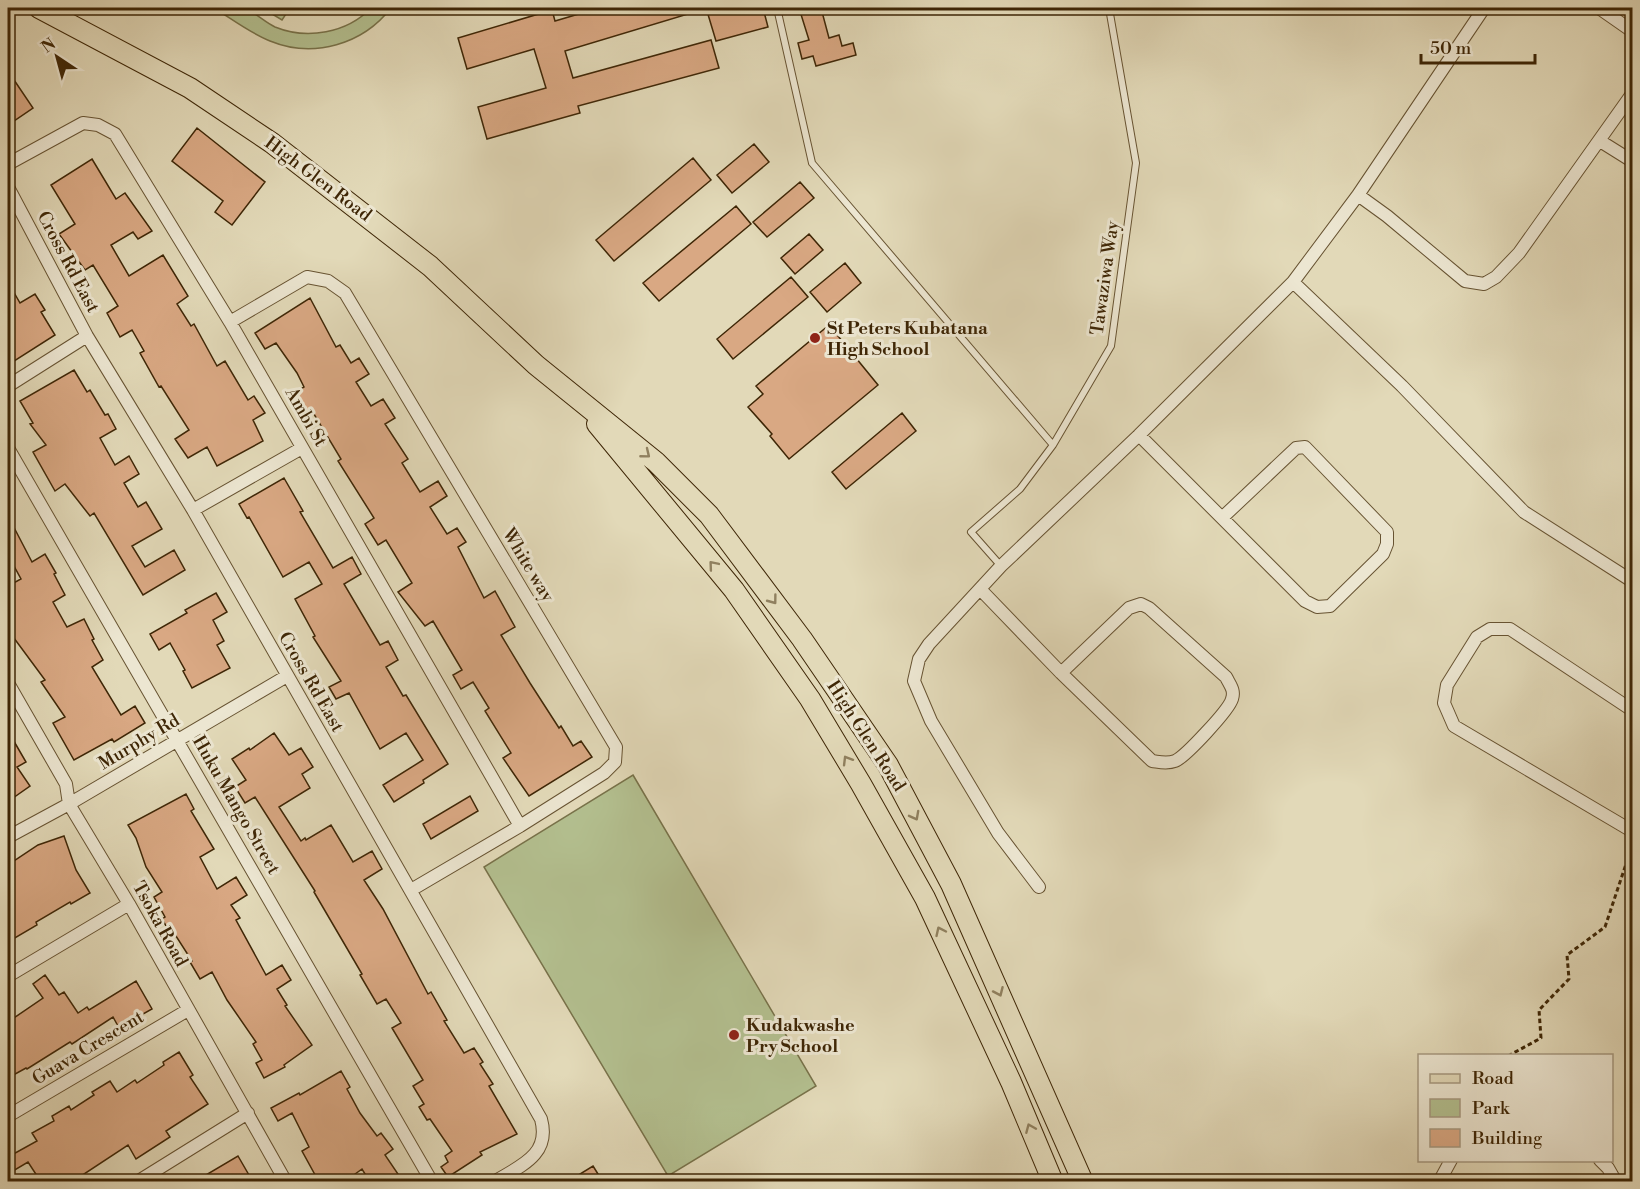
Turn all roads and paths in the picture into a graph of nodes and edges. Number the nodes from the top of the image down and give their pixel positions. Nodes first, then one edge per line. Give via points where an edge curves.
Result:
1 (39, 8) edge
2 (777, 8) edge
3 (1109, 8) edge
4 (1484, 8) edge
5 (1599, 8) edge
6 (1632, 31) edge
7 (1632, 93) edge
8 (1600, 141) junction
9 (1632, 161) edge
10 (8, 164) edge
11 (8, 187) edge
12 (1358, 195) junction
13 (1293, 282) junction
14 (230, 322) junction
15 (87, 336) junction
16 (8, 386) edge
17 (568, 390) junction
18 (1139, 435) junction
19 (1053, 445) junction
20 (8, 448) edge
21 (302, 448) junction
22 (193, 510) junction
23 (1223, 517) junction
24 (1001, 566) junction
25 (1632, 581) edge
26 (980, 589) junction
27 (1061, 673) junction
28 (287, 676) junction
29 (8, 683) edge
30 (1632, 710) edge
31 (177, 740) junction
32 (69, 804) junction
33 (519, 826) junction
34 (1632, 831) edge
35 (8, 837) edge
36 (1632, 859) edge
37 (1039, 887) dead end
38 (411, 890) junction
39 (129, 904) junction
40 (8, 976) edge
41 (188, 1010) junction
42 (1512, 1054) edge
43 (248, 1113) junction
44 (8, 1116) edge
45 (1450, 1162) edge
46 (1601, 1162) edge
47 (137, 1182) edge
48 (286, 1182) edge
49 (432, 1182) edge
50 (494, 1182) edge
51 (1053, 1182) edge
52 (1083, 1182) edge
53 (1439, 1182) edge
54 (1616, 1182) edge

1 - 17 main road, High Glen Road via 190,88 272,143 430,266
2 - 19 lane via 812,163
3 - 19 lane, Tawaziwa Way via 1136,163 1111,346
4 - 12 street
5 - 6 street
7 - 8 street
8 - 9 street
8 - 12 street via 1519,253 1484,284 1465,281
10 - 14 street, Ambi St via 83,123 98,124 115,134
11 - 15 street, Cross Rd East
12 - 13 street
13 - 18 street
13 - 25 street via 1402,386 1524,512
14 - 21 street, Ambi St
14 - 33 street, White way via 308,277 328,281 345,293 615,747 615,762 604,773
15 - 16 street
15 - 22 street, Cross Rd East
51 -> 17 main road, High Glen Road via 925,898 810,699 734,590
17 -> 52 main road, High Glen Road via 656,462 709,515 802,639 888,765 951,884
18 - 23 street
18 - 24 street
19 - 24 lane, Tawaziwa Way via 1020,489 971,532
20 - 31 street, Huku Mango Street
21 - 22 street
21 - 33 street, Ambi St
22 - 28 street, Cross Rd East
23 - 23 street via 1305,601 1317,607 1330,606 1383,554 1387,544 1387,532 1300,446
24 - 26 street
26 - 27 street
26 - 37 street via 928,644 919,659 914,681 931,721 992,823
27 - 27 street via 1152,761 1178,760 1232,700 1233,689 1226,677 1141,604 1129,608
28 - 31 street, Murphy Rd
28 - 38 street, Cross Rd East
29 - 32 street, Tsoka Road via 66,784
30 - 34 street via 1510,629 1490,630 1477,638 1447,685 1444,703 1454,726
31 - 32 street, Murphy Rd
31 - 49 street, Huku Mango Street
32 - 35 street, Murphy Rd
32 - 39 street, Tsoka Road
33 - 38 street, White way
36 - 42 path via 1627,861 1605,927 1566,955 1569,979 1539,1010 1541,1038
38 - 50 street, Cross Rd East via 541,1119 542,1145 530,1160
39 - 40 street
39 - 41 street, Tsoka Road
41 - 43 street, Tsoka Road
41 - 44 street, Guava Crescent
43 - 47 street
43 - 48 street, Tsoka Road
45 - 53 street
46 - 54 street

